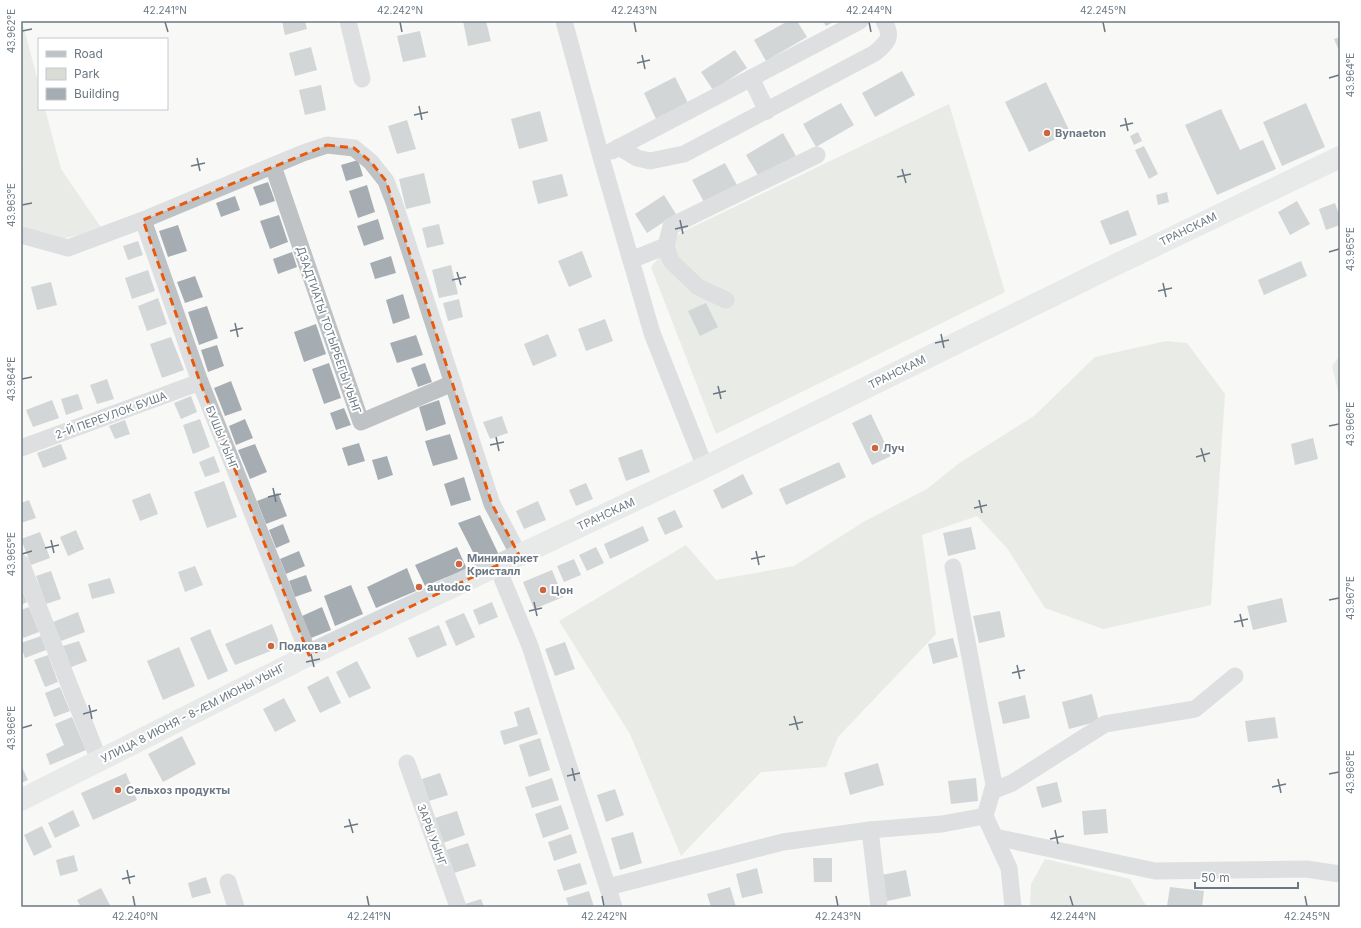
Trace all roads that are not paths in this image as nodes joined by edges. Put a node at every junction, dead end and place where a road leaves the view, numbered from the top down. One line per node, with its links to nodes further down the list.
1 (348, 21): 6 (street)
2 (860, 21): 5 (street)
3 (884, 21): 7 (street)
4 (569, 23): 10 (street)
5 (751, 78): 7 (street); 8 (street)
6 (362, 79)
7 (767, 110): 8 (street)
8 (619, 147): 10 (street)
9 (816, 155): 15 (street)
10 (601, 157): 16 (street)
11 (1340, 157): 21 (highway, ТРАНСКАМ)
12 (273, 166): 13 (street); 19 (street); 19 (street, ДЗАДТИАТЫ ТОТЫРБЕГЫ УЫНГ)
13 (142, 220): 14 (street); 18 (street, БУШЫ УЫНГ)
14 (21, 235)
15 (666, 246): 16 (street); 17 (street)
16 (631, 260): 21 (street)
17 (726, 300)
18 (200, 382): 20 (street, 2-Й ПЕРЕУЛОК БУША); 26 (street, БУШЫ УЫНГ)
19 (453, 383): 22 (street)
20 (21, 448)
21 (705, 467): 22 (highway, ТРАНСКАМ)
22 (519, 555): 24 (highway, УЛИЦА 8 ИЮНЯ - 8-ӔМ ИЮНЫ УЫНГ)
23 (21, 563): 28 (street)
24 (497, 566): 26 (highway, УЛИЦА 8 ИЮНЯ - 8-ӔМ ИЮНЫ УЫНГ); 37 (street)
25 (952, 567): 30 (street)
26 (309, 655): 28 (highway, УЛИЦА 8 ИЮНЯ - 8-ӔМ ИЮНЫ УЫНГ)
27 (1235, 676): 30 (street)
28 (99, 760): 31 (highway, УЛИЦА 8 ИЮНЯ - 8-ӔМ ИЮНЫ УЫНГ)
29 (407, 763): 39 (street, ЗАРЫ УЫНГ)
30 (992, 791): 32 (street)
31 (21, 800)
32 (985, 816): 33 (street); 34 (street)
33 (870, 830): 37 (street); 41 (street)
34 (995, 837): 35 (street); 42 (street)
35 (1340, 874)
36 (228, 882): 38 (street)
37 (608, 887): 40 (street)
38 (236, 907)
39 (458, 907)
40 (614, 907)
41 (879, 907)
42 (1013, 907)

